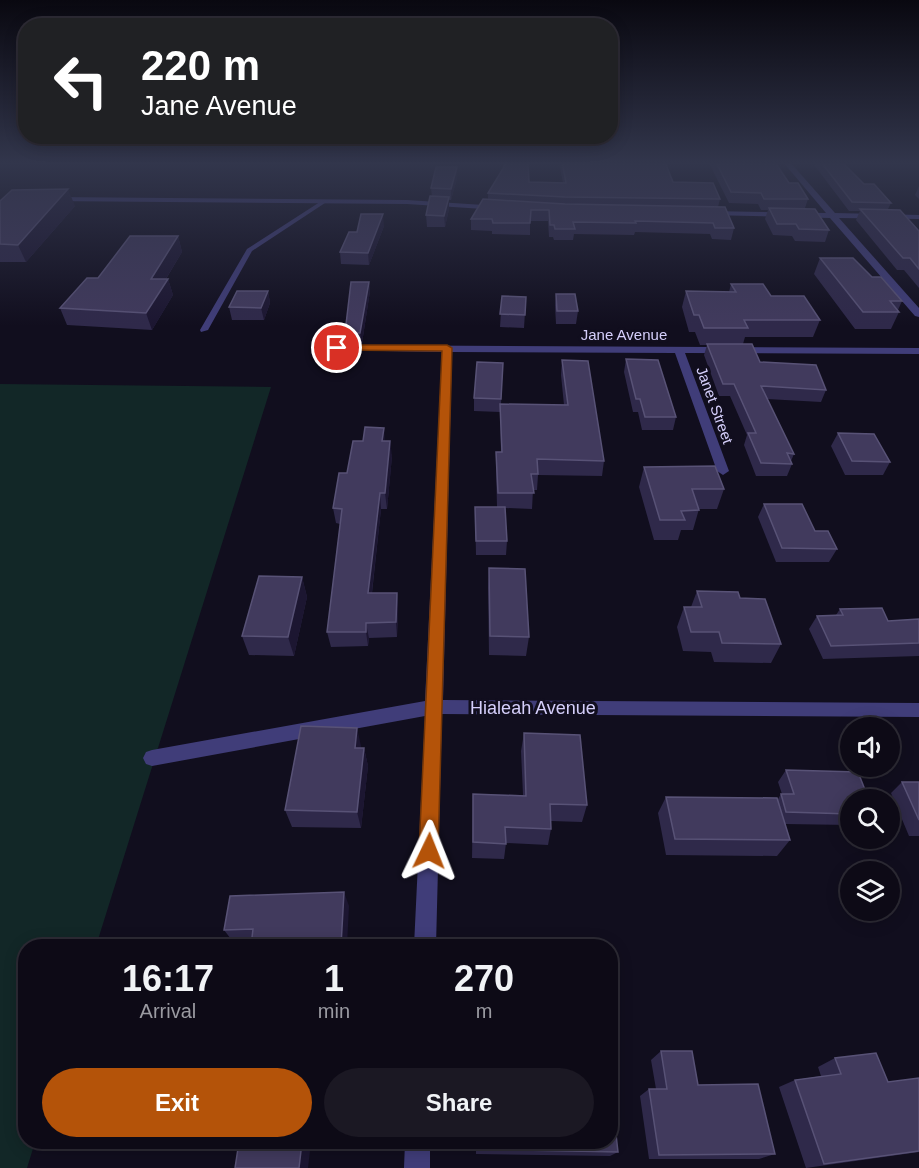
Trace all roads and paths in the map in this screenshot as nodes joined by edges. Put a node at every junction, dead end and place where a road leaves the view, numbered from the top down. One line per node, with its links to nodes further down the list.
1 (302, 217): 6 (lane)
2 (834, 217): 5 (street)
3 (898, 217): 4 (street)
4 (919, 217)
5 (919, 314)
6 (204, 330)
7 (328, 348): 8 (street, Jane Avenue)
8 (447, 348): 9 (street, Jane Avenue); 12 (street)
9 (679, 350): 10 (street, Jane Avenue); 11 (street, Janet Street)
10 (919, 351)
11 (723, 471)
12 (434, 707): 13 (street, Hialeah Avenue); 14 (street, Hialeah Avenue); 15 (street)
13 (919, 710)
14 (152, 758)
15 (425, 939)
16 (418, 1149): 17 (street)
17 (417, 1168)

